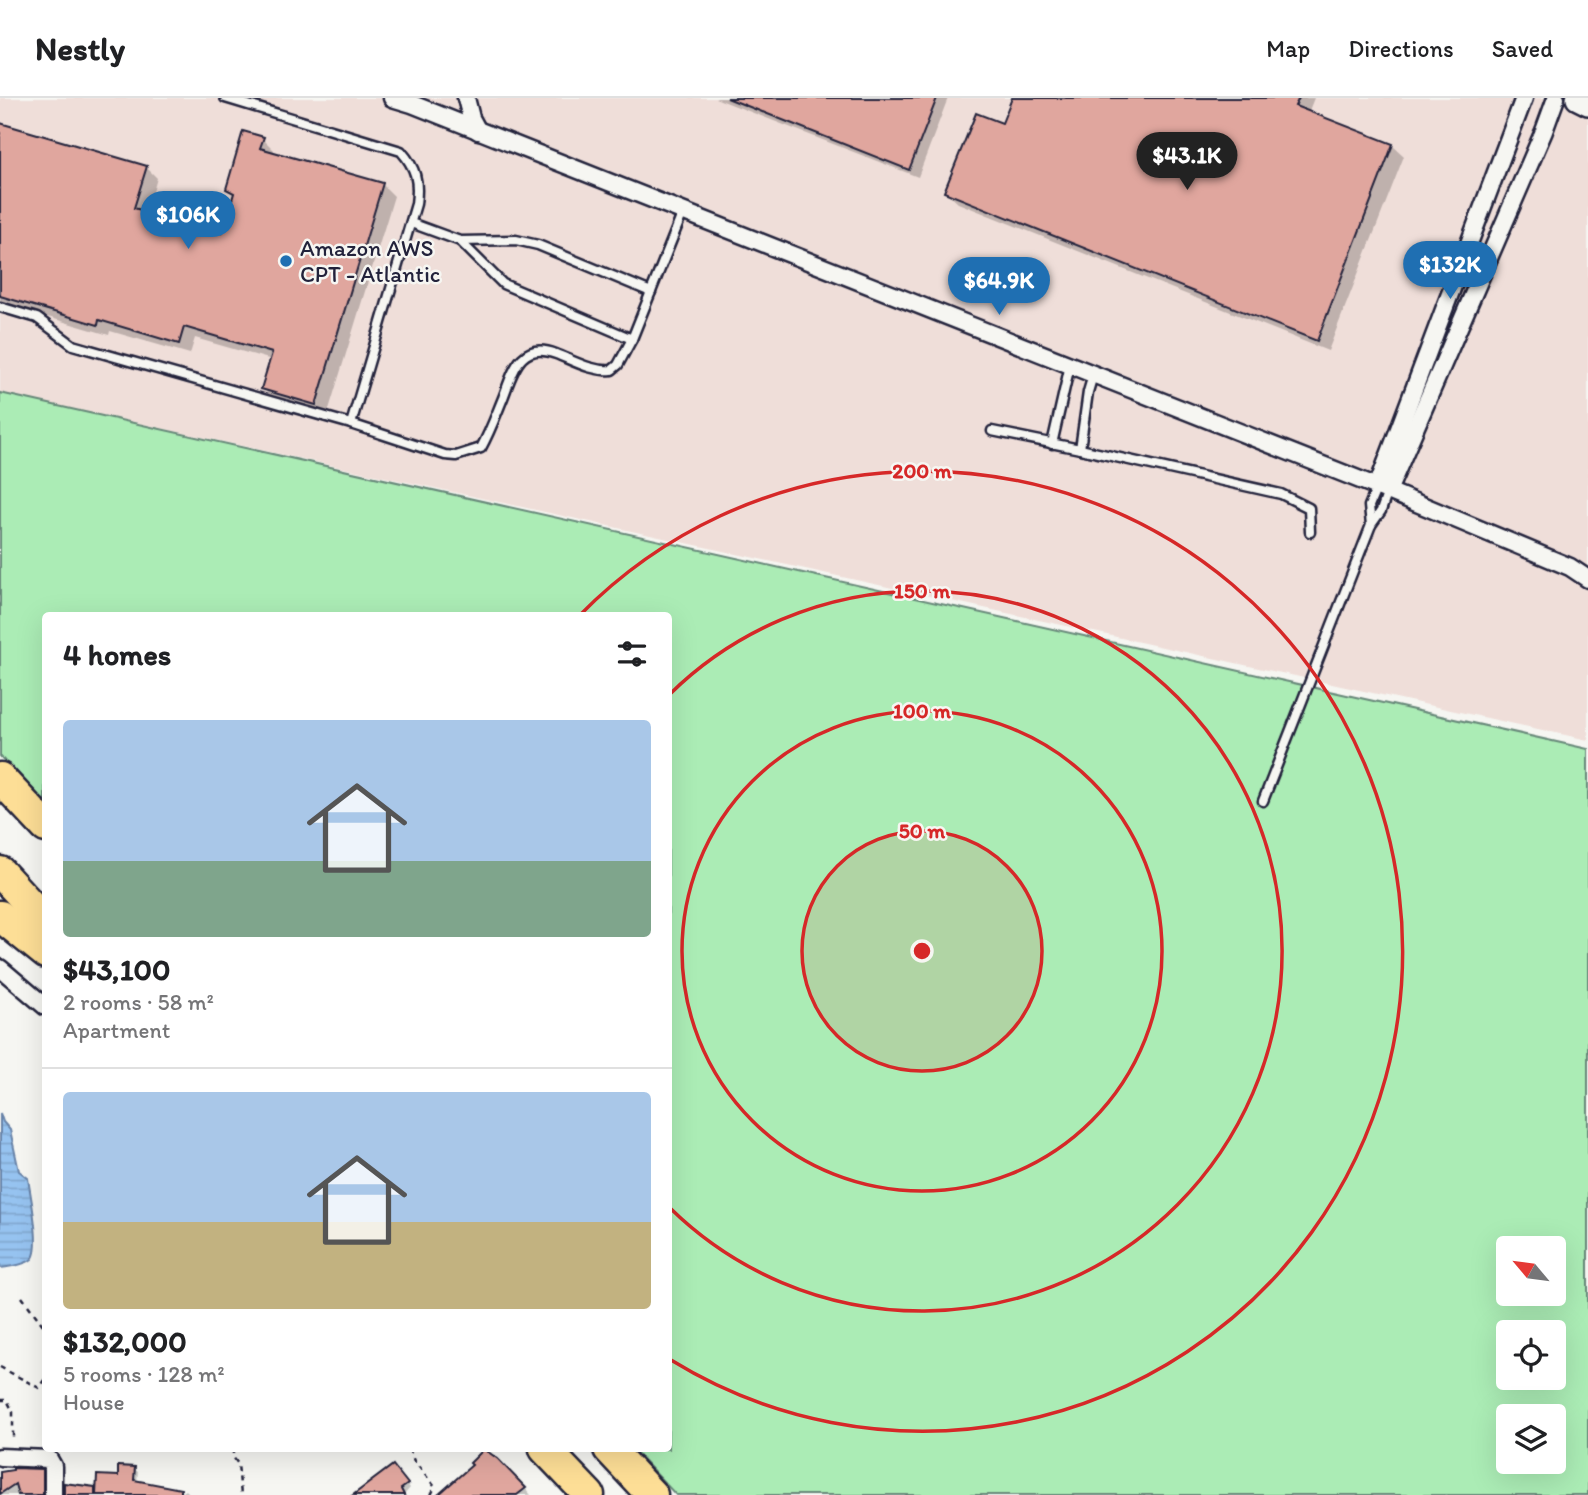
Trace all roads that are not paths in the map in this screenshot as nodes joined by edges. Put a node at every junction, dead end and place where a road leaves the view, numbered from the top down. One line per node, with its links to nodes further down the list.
1 (225, 98): 11 (lane)
2 (392, 98): 7 (street)
3 (466, 98): 9 (street)
4 (1524, 98): 22 (street)
5 (1556, 98): 22 (street)
6 (1578, 98): 8 (main road)
7 (414, 101): 9 (street)
8 (1588, 103)
9 (478, 131): 10 (street)
10 (683, 212): 13 (lane); 16 (street)
11 (411, 223): 12 (lane); 18 (lane)
12 (460, 241): 13 (lane); 15 (lane)
13 (651, 292): 15 (lane)
14 (0, 307): 18 (lane)
15 (632, 339): 18 (lane)
16 (1070, 365): 17 (street); 20 (lane)
17 (1093, 375): 21 (lane); 22 (street)
18 (351, 424)
19 (992, 431): 20 (lane)
20 (1052, 444): 21 (lane)
21 (1080, 449): 23 (lane)
22 (1382, 489): 24 (street); 27 (lane)
23 (1310, 532)
24 (1588, 579)
25 (0, 778): 28 (highway)
26 (0, 800): 29 (highway)
27 (1263, 801)
28 (42, 823)
29 (42, 845)
30 (0, 872): 32 (highway)
31 (0, 916): 33 (highway)
32 (42, 918)
33 (42, 950)
34 (0, 968): 35 (street)
35 (42, 1004)
36 (548, 1452): 40 (highway)
37 (612, 1452): 41 (highway)
38 (6, 1457): 39 (street)
39 (53, 1495)
40 (589, 1495)
41 (652, 1495)

